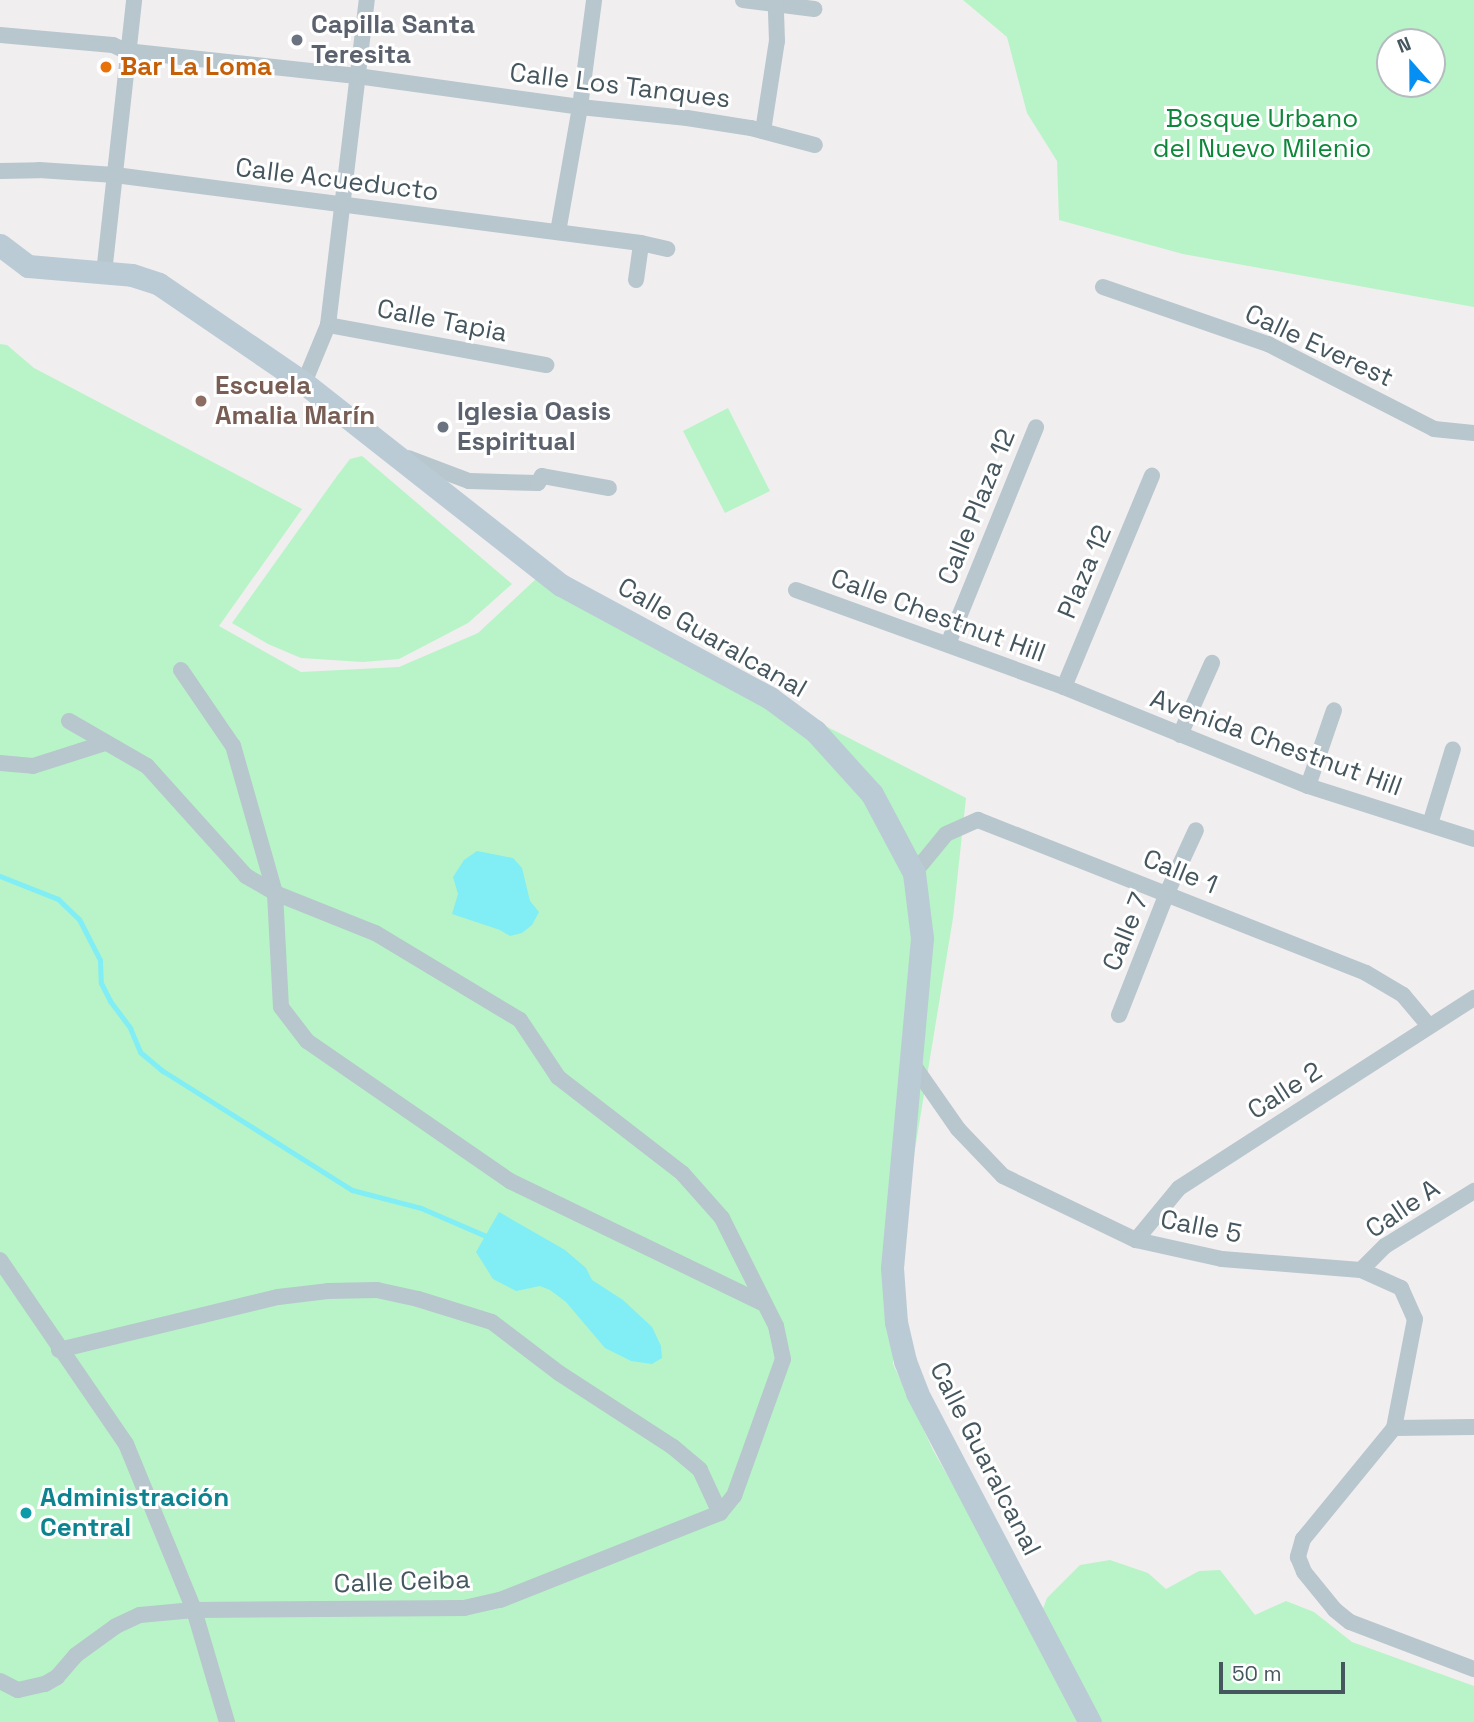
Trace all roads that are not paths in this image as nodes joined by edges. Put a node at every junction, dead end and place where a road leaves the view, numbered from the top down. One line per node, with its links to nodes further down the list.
1 (134, 0): 8 (street)
2 (367, 0): 9 (street)
3 (594, 0): 10 (street)
4 (743, 0): 5 (street)
5 (776, 4): 6 (street); 11 (street)
6 (814, 9)
7 (0, 34): 8 (street, Calle Los Tanques)
8 (126, 51): 9 (street, Calle Los Tanques); 14 (street)
9 (357, 76): 10 (street, Calle Los Tanques); 15 (street)
10 (580, 107): 11 (street, Calle Los Tanques); 16 (street)
11 (763, 131): 12 (street, Calle Los Tanques)
12 (815, 145)
13 (0, 172): 14 (street, Calle Acueducto)
14 (115, 175): 15 (street, Calle Acueducto); 20 (street)
15 (342, 205): 16 (street, Calle Acueducto); 23 (street)
16 (558, 232): 17 (street, Calle Acueducto)
17 (641, 243): 19 (street, Calle Acueducto); 21 (street)
18 (0, 244): 20 (street, Calle Guaralcanal)
19 (667, 249)
20 (104, 273): 25 (street, Calle Guaralcanal)
21 (636, 280)
22 (1103, 287): 27 (street, Calle Everest)
23 (328, 326): 24 (street, Calle Tapia); 25 (street)
24 (546, 365)
25 (304, 383): 28 (street, Calle Guaralcanal)
26 (1036, 427): 32 (street, Calle Plaza 12)
27 (1474, 433)
28 (392, 452): 30 (street); 46 (street, Calle Guaralcanal)
29 (1152, 476): 35 (street, Plaza 12)
30 (609, 488)
31 (796, 590): 32 (street, Calle Chestnut Hill)
32 (948, 644): 35 (street, Calle Chestnut Hill)
33 (1212, 663): 38 (street)
34 (181, 670): 47 (street)
35 (1064, 687): 38 (street, Avenida Chestnut Hill)
36 (1334, 710): 42 (street)
37 (69, 721): 39 (street)
38 (1180, 735): 42 (street, Avenida Chestnut Hill)
39 (105, 743): 41 (street); 47 (street)
40 (1453, 749): 43 (street)
41 (0, 763)
42 (1308, 786): 43 (street, Avenida Chestnut Hill)
43 (1430, 824): 45 (street, Avenida Chestnut Hill)
44 (1196, 830): 48 (street, Calle 7)
45 (1474, 839)
46 (914, 873): 48 (street, Calle 1); 52 (street, Calle Guaralcanal)
47 (275, 893): 57 (street); 57 (street)
48 (1167, 893): 50 (street, Calle 7); 51 (street, Calle 1)
49 (1474, 998): 51 (street, Calle 2)
50 (1119, 1015)
51 (1429, 1026): 54 (street, Calle 2)
52 (912, 1063): 54 (street, Calle 5); 66 (street, Calle Guaralcanal)
53 (1474, 1191): 56 (street, Calle A)
54 (1136, 1240): 56 (street, Calle 5)
55 (2, 1269): 58 (street)
56 (1361, 1270): 60 (street, Calle 5)
57 (764, 1304): 61 (street)
58 (59, 1350): 61 (street); 62 (street)
59 (1474, 1427): 60 (street)
60 (1394, 1428): 63 (street)
61 (720, 1513): 62 (street, Calle Ceiba)
62 (194, 1610): 64 (street, Calle Ceiba); 65 (street)
63 (1474, 1669)
64 (0, 1681)
65 (227, 1722)
66 (1090, 1722)

